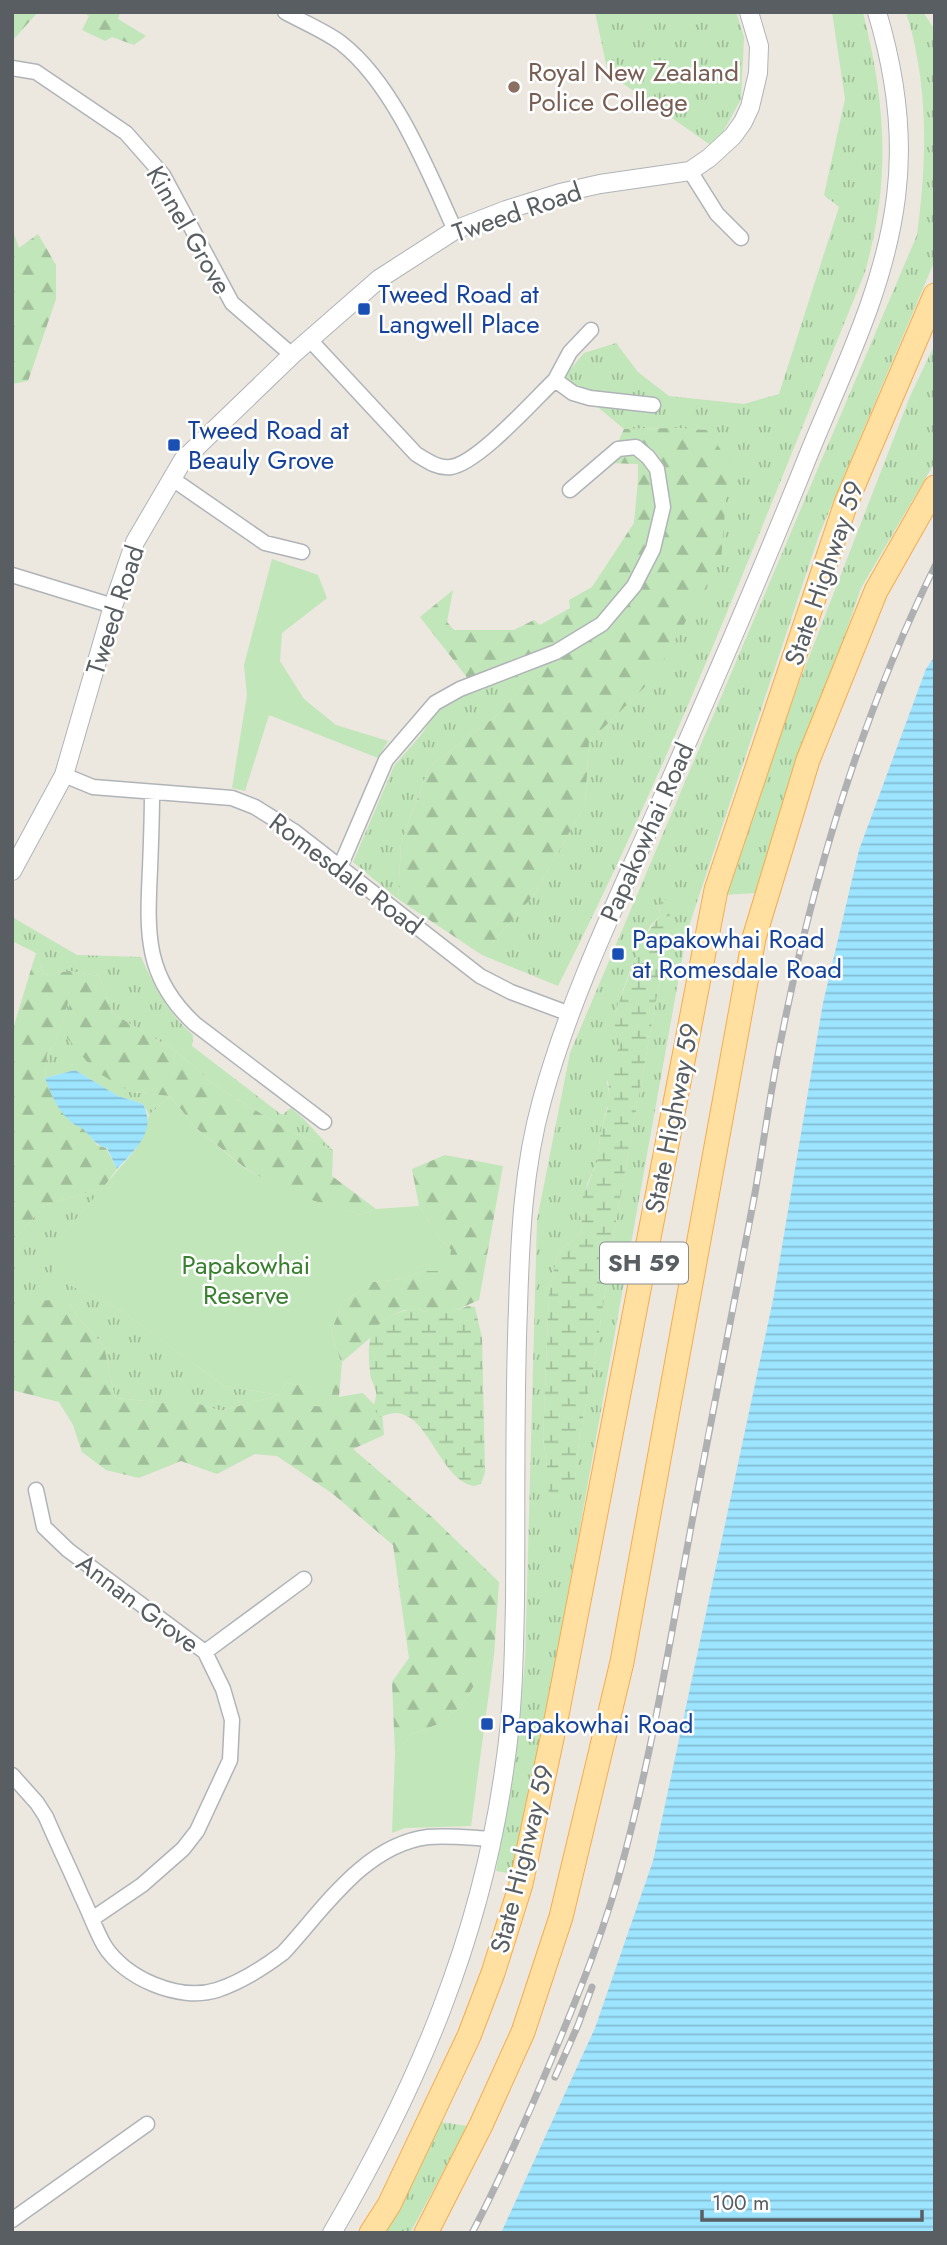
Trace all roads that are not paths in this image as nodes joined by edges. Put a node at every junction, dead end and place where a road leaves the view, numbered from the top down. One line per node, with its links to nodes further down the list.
1 (285, 12): 6 (street)
2 (749, 12): 5 (street, Tweed Road)
3 (877, 12): 24 (street, Papakowhai Road)
4 (12, 68): 11 (street, Kinnel Grove)
5 (690, 171): 6 (street, Tweed Road); 7 (street)
6 (455, 230): 10 (street, Tweed Road)
7 (741, 238)
8 (935, 295): 35 (main road, State Highway 59 / SH 59)
9 (591, 330): 12 (street)
10 (310, 340): 11 (street, Tweed Road); 12 (street)
11 (292, 355): 14 (street, Tweed Road)
12 (555, 380): 13 (street)
13 (653, 405)
14 (171, 478): 17 (street); 19 (street, Tweed Road)
15 (935, 487): 36 (main road, State Highway 59 / SH 59)
16 (570, 490): 22 (street)
17 (302, 552)
18 (12, 575): 19 (street)
19 (113, 606): 20 (street, Tweed Road)
20 (64, 775): 21 (street, Romesdale Road); 23 (street, Tweed Road)
21 (152, 793): 22 (street, Romesdale Road); 25 (street)
22 (340, 867): 24 (street, Romesdale Road)
23 (12, 871)
24 (570, 1014): 30 (street, Papakowhai Road)
25 (324, 1122)
26 (36, 1490): 28 (street, Annan Grove)
27 (304, 1579): 28 (street)
28 (205, 1652): 31 (street, Annan Grove)
29 (12, 1776): 31 (street)
30 (492, 1839): 31 (street); 34 (street, Papakowhai Road)
31 (92, 1919)
32 (147, 2124): 33 (street)
33 (12, 2220)
34 (332, 2233)
35 (371, 2233)
36 (426, 2233)

